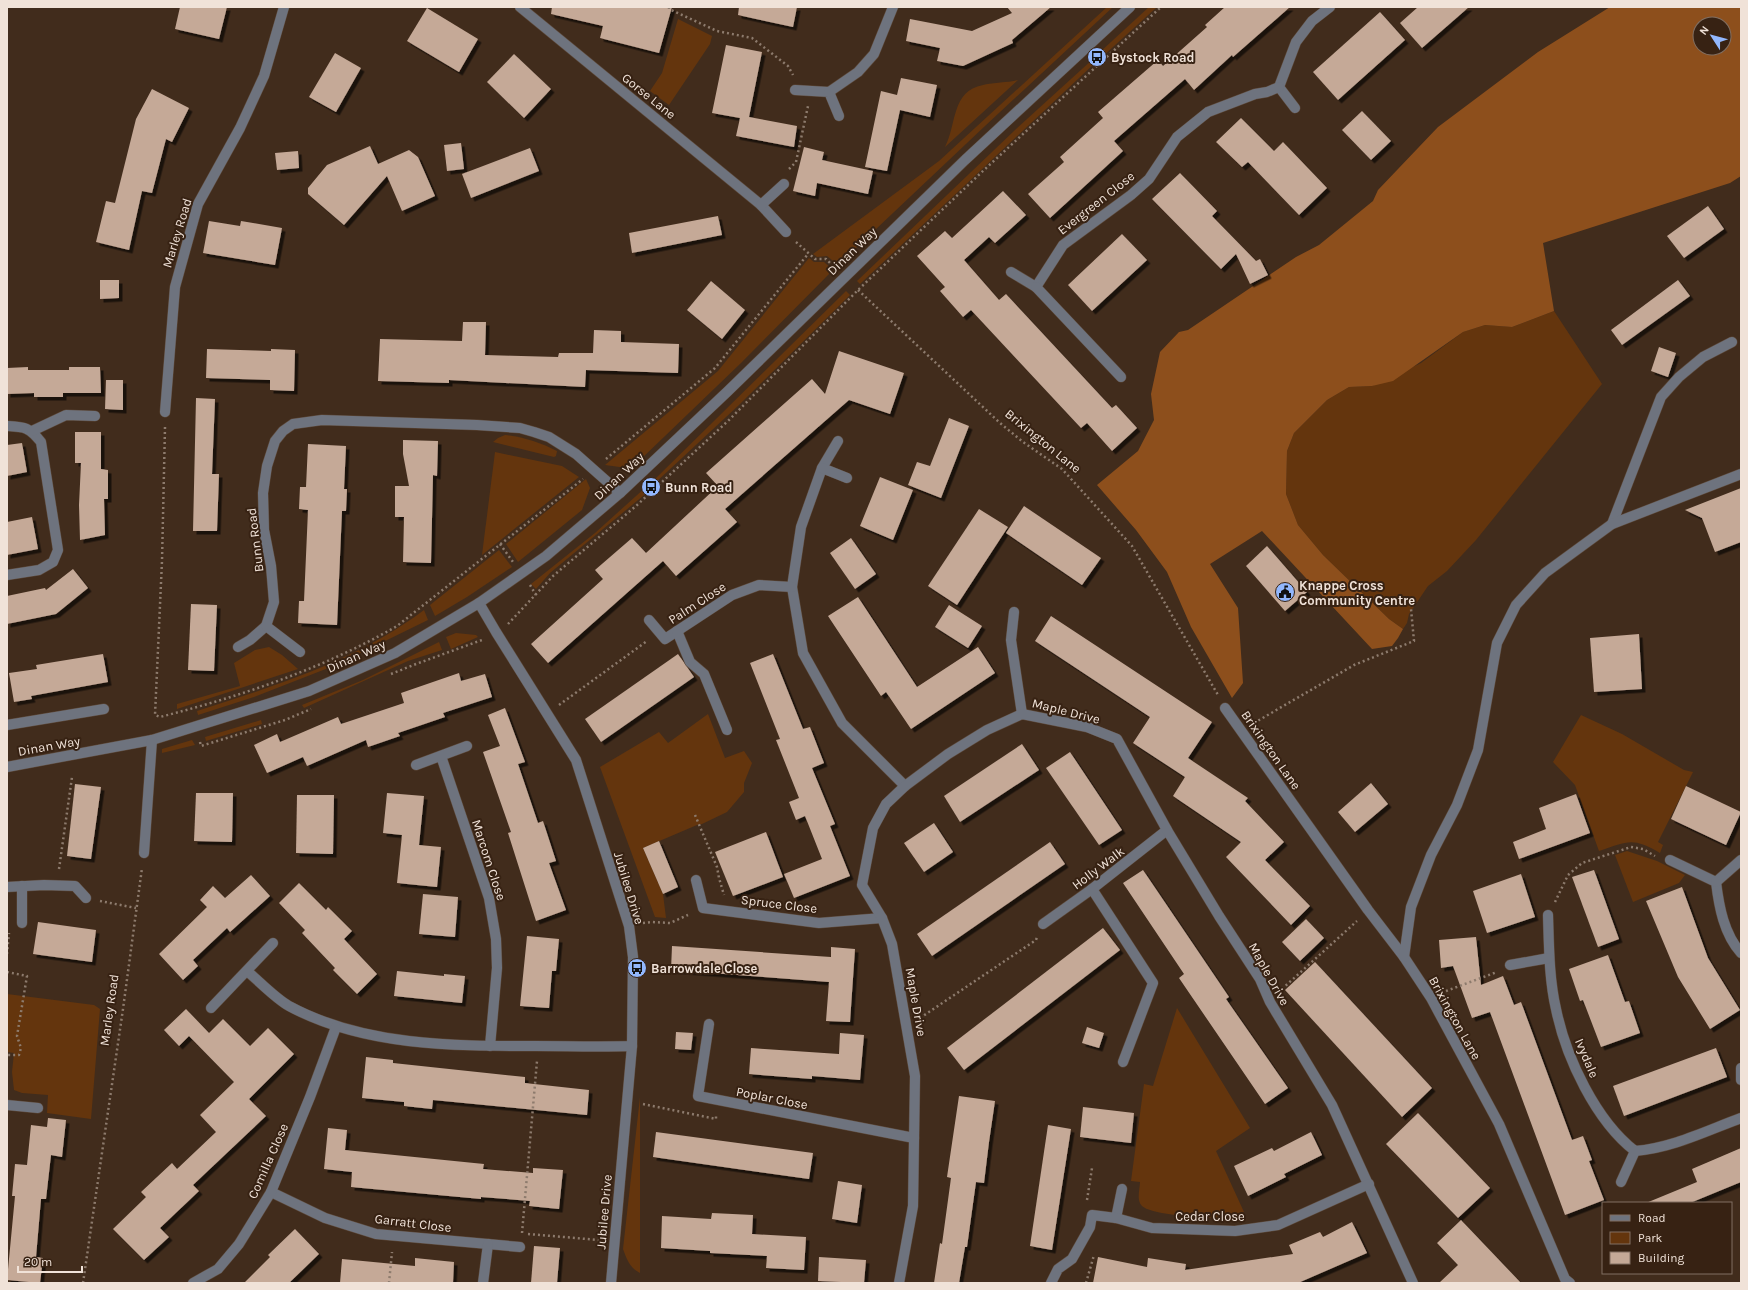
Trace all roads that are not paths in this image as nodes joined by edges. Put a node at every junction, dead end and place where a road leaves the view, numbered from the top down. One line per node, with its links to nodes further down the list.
1 (284, 7): 18 (street, Marley Road)
2 (520, 7): 12 (street, Gorse Lane)
3 (893, 7): 8 (street)
4 (1130, 7): 26 (street, Dinan Way)
5 (1330, 7): 6 (street)
6 (1279, 87): 9 (street); 15 (street, Evergreen Close)
7 (802, 90): 8 (street)
8 (829, 92): 10 (street)
9 (1295, 108)
10 (839, 116)
11 (784, 184): 12 (street)
12 (761, 205): 13 (street, Gorse Lane)
13 (786, 232)
14 (1011, 272): 15 (street)
15 (1036, 287): 17 (street)
16 (1732, 342): 27 (street)
17 (1121, 377)
18 (165, 412)
19 (95, 416): 21 (street)
20 (7, 426): 21 (street)
21 (32, 431): 28 (street)
22 (838, 440): 23 (street)
23 (822, 468): 25 (street); 29 (street)
24 (1741, 474): 27 (street)
25 (847, 478)
26 (620, 493): 30 (street, Dinan Way); 33 (street, Bunn Road)
27 (1612, 524): 64 (street)
28 (7, 576)
29 (792, 588): 34 (street, Palm Close); 47 (street)
30 (479, 603): 42 (street, Dinan Way); 72 (street, Jubilee Drive)
31 (1014, 612): 39 (street)
32 (649, 620): 34 (street, Palm Close)
33 (266, 626): 35 (street); 36 (street)
34 (676, 632): 41 (street)
35 (238, 647)
36 (300, 652)
37 (1225, 708): 64 (street, Brixington Lane)
38 (104, 709): 40 (street)
39 (1022, 714): 47 (street, Maple Drive); 48 (street, Maple Drive)
40 (7, 725)
41 (727, 730)
42 (152, 740): 46 (street, Dinan Way); 49 (street)
43 (467, 746): 44 (street)
44 (441, 756): 45 (street); 71 (street, Marcom Close)
45 (416, 765)
46 (7, 767)
47 (905, 786): 59 (street, Maple Drive)
48 (1167, 830): 56 (street, Holly Walk); 82 (street, Maple Drive)
49 (144, 852)
50 (1670, 860): 53 (street)
51 (1741, 860): 53 (street)
52 (696, 880): 59 (street, Spruce Close)
53 (1716, 882): 63 (street)
54 (22, 886): 55 (street); 57 (street); 60 (street)
55 (7, 887)
56 (1092, 889): 61 (street, Holly Walk); 73 (street)
57 (86, 898)
58 (1548, 915): 65 (street, Ivydale)
59 (882, 918): 79 (street, Maple Drive)
60 (22, 923)
61 (1043, 924)
62 (273, 943): 67 (street)
63 (1741, 953)
64 (1404, 957): 94 (street, Brixington Lane)
65 (1549, 958): 66 (street); 80 (street, Ivydale)
66 (1510, 965)
67 (247, 971): 68 (street); 70 (street)
68 (212, 1008)
69 (708, 1024): 79 (street, Poplar Close)
70 (336, 1027): 71 (street); 84 (street, Comilla Close)
71 (490, 1046): 72 (street)
72 (632, 1046): 90 (street, Jubilee Drive)
73 (1123, 1062)
74 (1741, 1068): 75 (street)
75 (1741, 1080)
76 (7, 1105): 77 (street)
77 (38, 1108)
78 (1741, 1118): 80 (street)
79 (914, 1138): 91 (street, Maple Drive)
80 (1635, 1151): 81 (street)
81 (1621, 1182)
82 (1368, 1184): 85 (street, Cedar Close); 93 (street, Maple Drive)
83 (1122, 1189): 85 (street)
84 (271, 1192): 86 (street, Garratt Close); 88 (street, Comilla Close)
85 (1116, 1218): 92 (street, Cedar Close)
86 (488, 1244): 87 (street, Garratt Close); 89 (street)
87 (520, 1248)
88 (193, 1283)
89 (483, 1283)
90 (611, 1283)
91 (899, 1283)
92 (1051, 1283)
93 (1413, 1283)
94 (1570, 1283)

